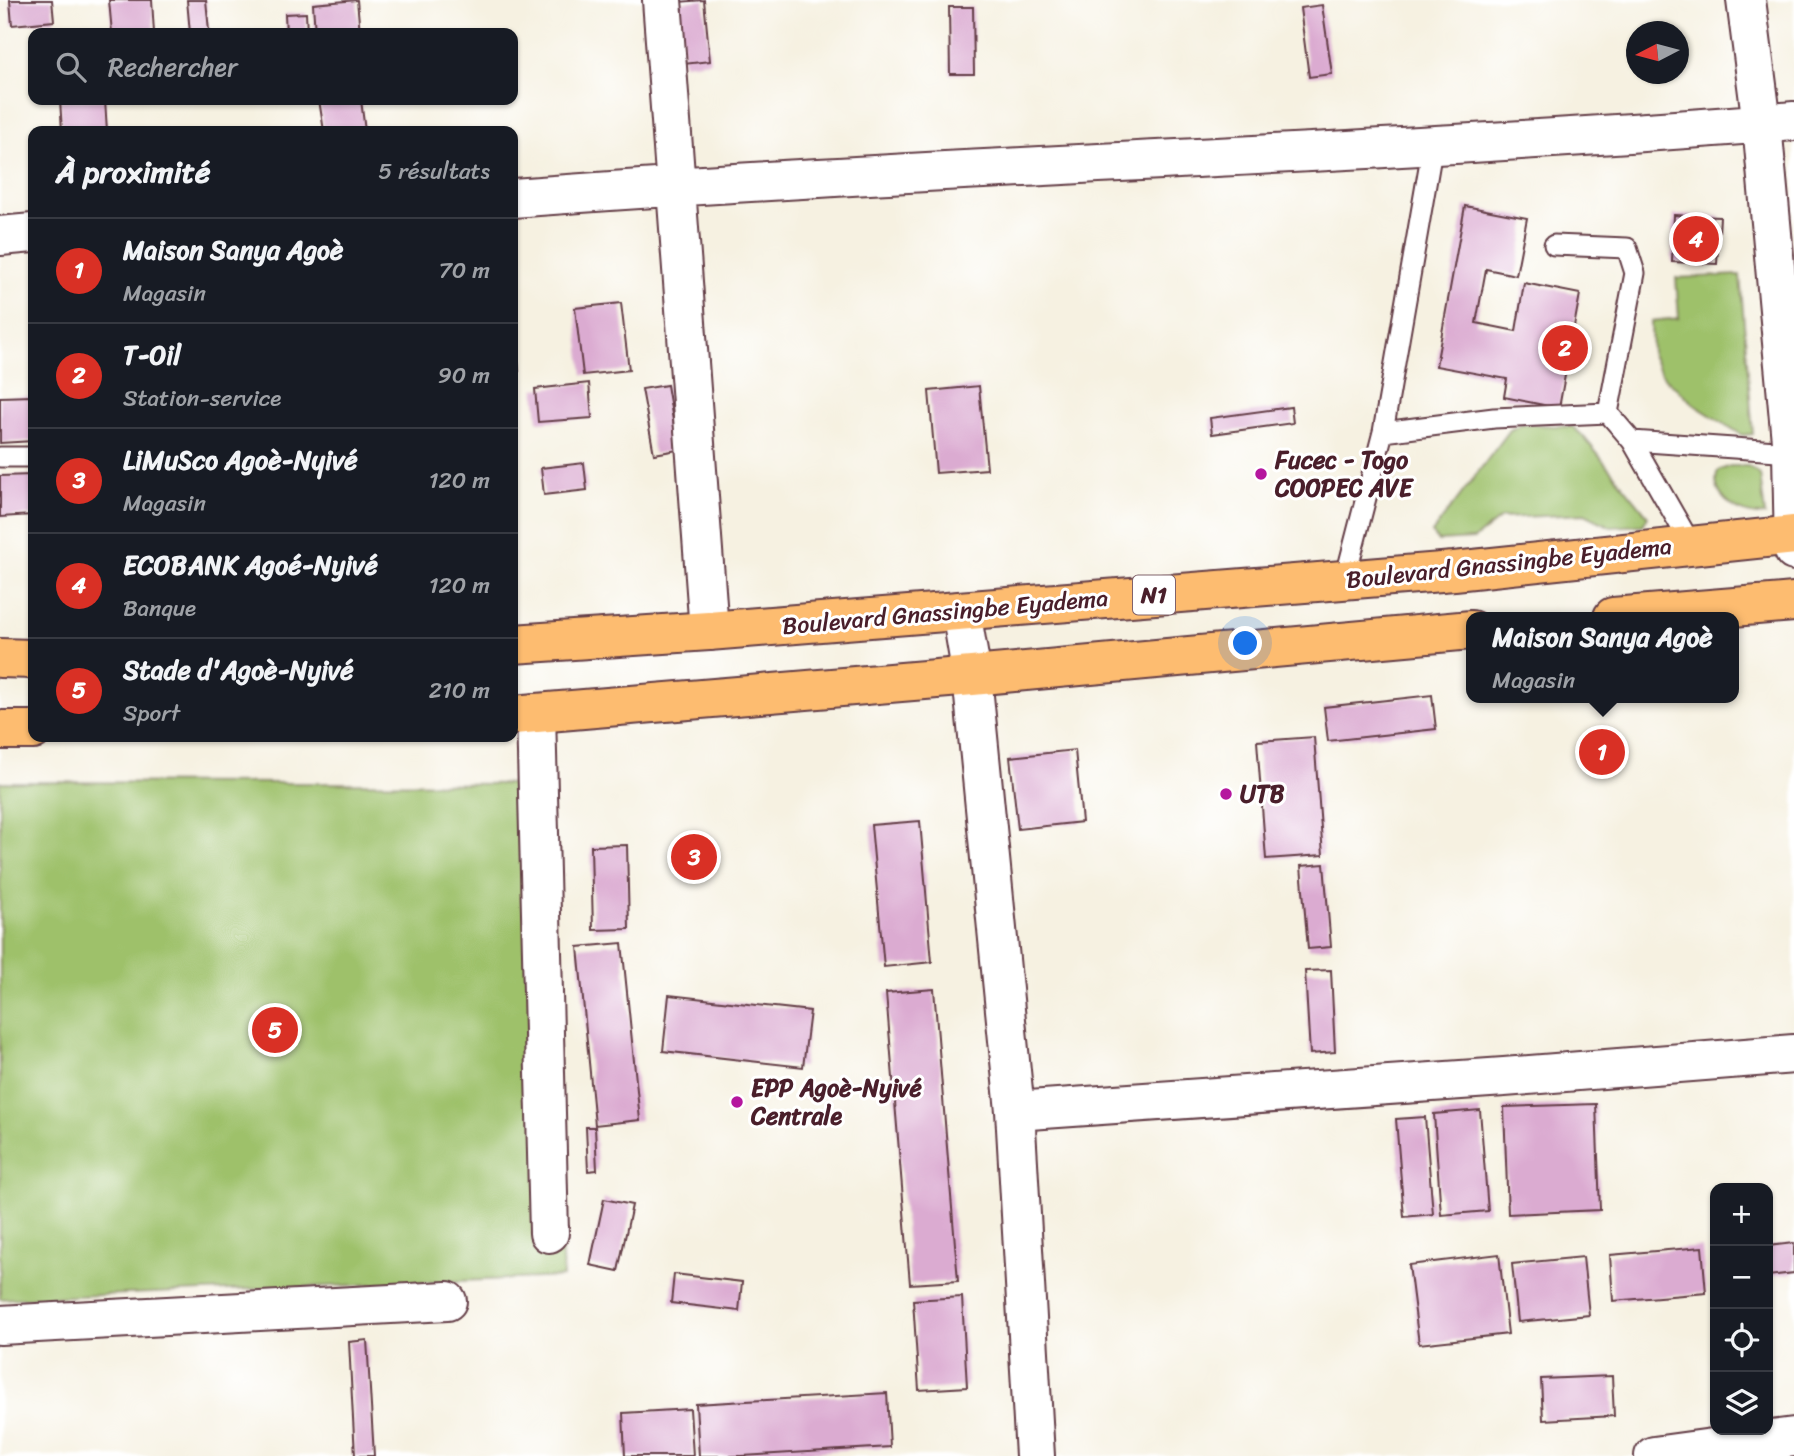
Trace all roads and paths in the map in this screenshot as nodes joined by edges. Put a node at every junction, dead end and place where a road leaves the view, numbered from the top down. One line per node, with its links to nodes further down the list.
1 (662, 0): 5 (street)
2 (1746, 0): 3 (street)
3 (1778, 123): 4 (street); 13 (street)
4 (1433, 144): 5 (street); 11 (lane)
5 (676, 186): 6 (street); 23 (street)
6 (518, 198)
7 (28, 233): 8 (street)
8 (0, 236)
9 (1554, 246): 10 (lane)
10 (1608, 413): 11 (lane); 12 (lane)
11 (1383, 432): 18 (lane)
12 (1632, 441): 13 (lane); 17 (lane)
13 (1792, 452): 16 (street)
14 (0, 457): 15 (lane)
15 (28, 457)
16 (1794, 540): 17 (highway, Boulevard Gnassingbe Eyadema / N1)
17 (1692, 546): 18 (highway, Boulevard Gnassingbe Eyadema / N1)
18 (1345, 579): 20 (highway, Boulevard Gnassingbe Eyadema / N1)
19 (1794, 601): 21 (highway)
20 (961, 611): 23 (highway, Boulevard Gnassingbe Eyadema / N1); 27 (street)
21 (1670, 612)
22 (1466, 630): 27 (highway)
23 (709, 631): 24 (highway, Boulevard Gnassingbe Eyadema / N1)
24 (518, 644)
25 (0, 658): 26 (highway)
26 (28, 659)
27 (972, 676): 28 (highway); 32 (street)
28 (524, 714): 33 (street)
29 (0, 730): 30 (highway)
30 (28, 730)
31 (1794, 1054): 32 (street)
32 (1015, 1111): 37 (street)
33 (550, 1233)
34 (447, 1301): 35 (street)
35 (0, 1325)
36 (1794, 1437): 38 (street)
37 (1035, 1456)
38 (1654, 1456)

